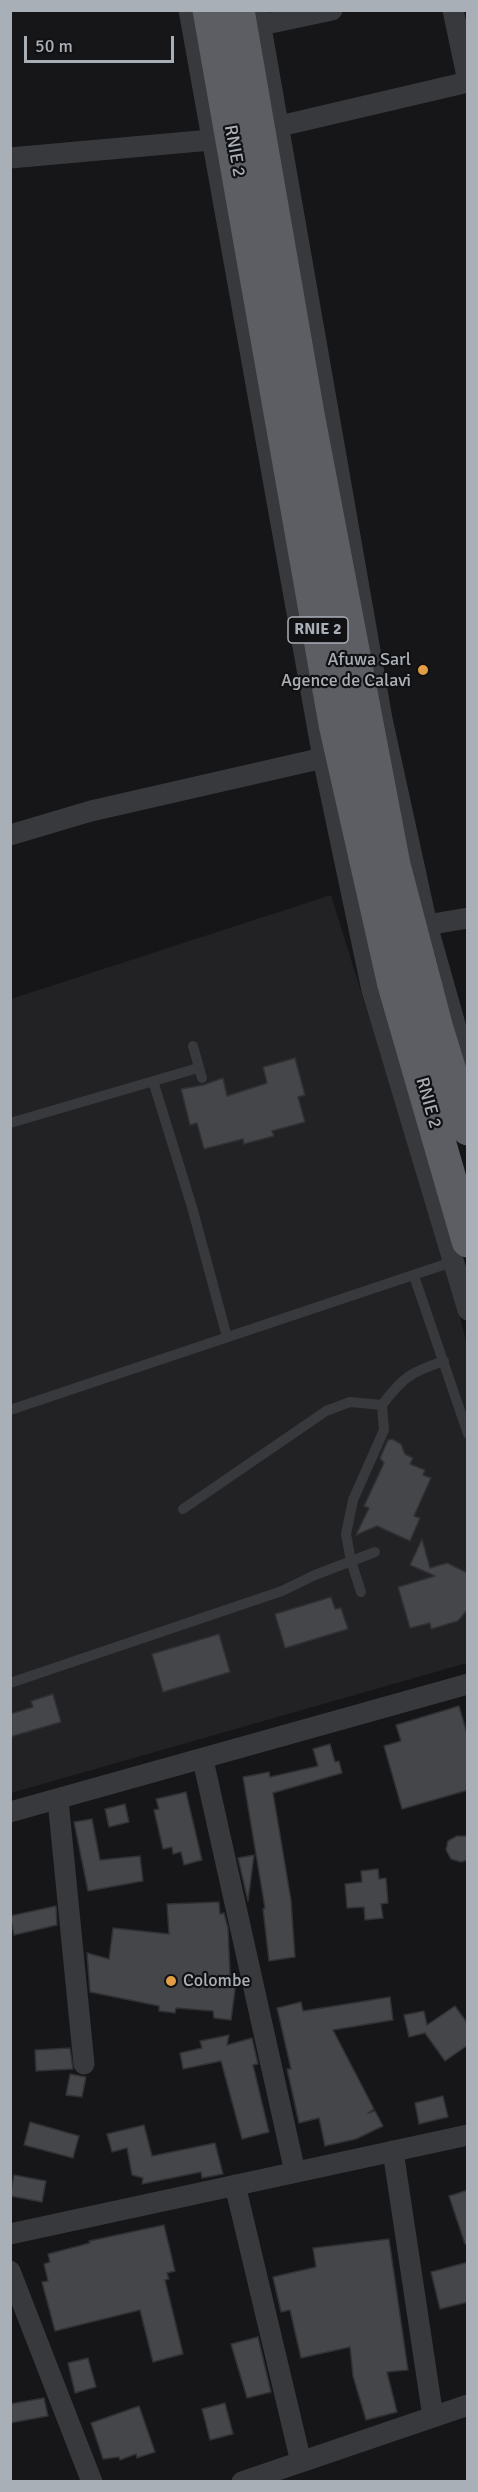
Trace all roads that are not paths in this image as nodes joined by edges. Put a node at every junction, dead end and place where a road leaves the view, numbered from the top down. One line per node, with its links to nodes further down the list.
1 (189, 10): 8 (street)
2 (209, 10): 19 (highway, RNIE 2 / RNIE 2)
3 (332, 10): 5 (street)
4 (453, 10): 6 (street)
5 (250, 19): 7 (street); 18 (highway, RNIE 2 / RNIE 2)
6 (468, 82): 7 (street)
7 (280, 126): 13 (street)
8 (212, 140): 9 (street); 10 (street)
9 (10, 158)
10 (323, 758): 11 (street); 19 (street)
11 (10, 836)
12 (468, 918): 13 (street)
13 (427, 925): 15 (street)
14 (193, 1046): 16 (lane)
15 (468, 1070)
16 (153, 1081): 17 (lane); 22 (lane)
17 (10, 1123)
18 (468, 1129)
19 (460, 1251): 20 (lane); 21 (street)
20 (414, 1276): 22 (lane); 23 (lane)
21 (468, 1310)
22 (227, 1337): 25 (lane)
23 (444, 1361): 24 (lane); 26 (lane)
24 (382, 1405): 27 (lane); 29 (lane)
25 (10, 1410)
26 (468, 1434)
27 (183, 1509)
28 (375, 1552): 29 (lane)
29 (351, 1561): 30 (lane); 31 (lane)
30 (361, 1592)
31 (10, 1683)
32 (468, 1684): 33 (street)
33 (203, 1760): 34 (street); 39 (street)
34 (58, 1800): 35 (street); 36 (street)
35 (10, 1812)
36 (84, 2064)
37 (468, 2135): 38 (street)
38 (393, 2151): 39 (street); 44 (street)
39 (295, 2172): 40 (street)
40 (235, 2185): 41 (street); 45 (street)
41 (10, 2234)
42 (10, 2271): 46 (street)
43 (468, 2405): 44 (street)
44 (433, 2417): 45 (street)
45 (301, 2462): 47 (street)
46 (92, 2481)
47 (242, 2481)

